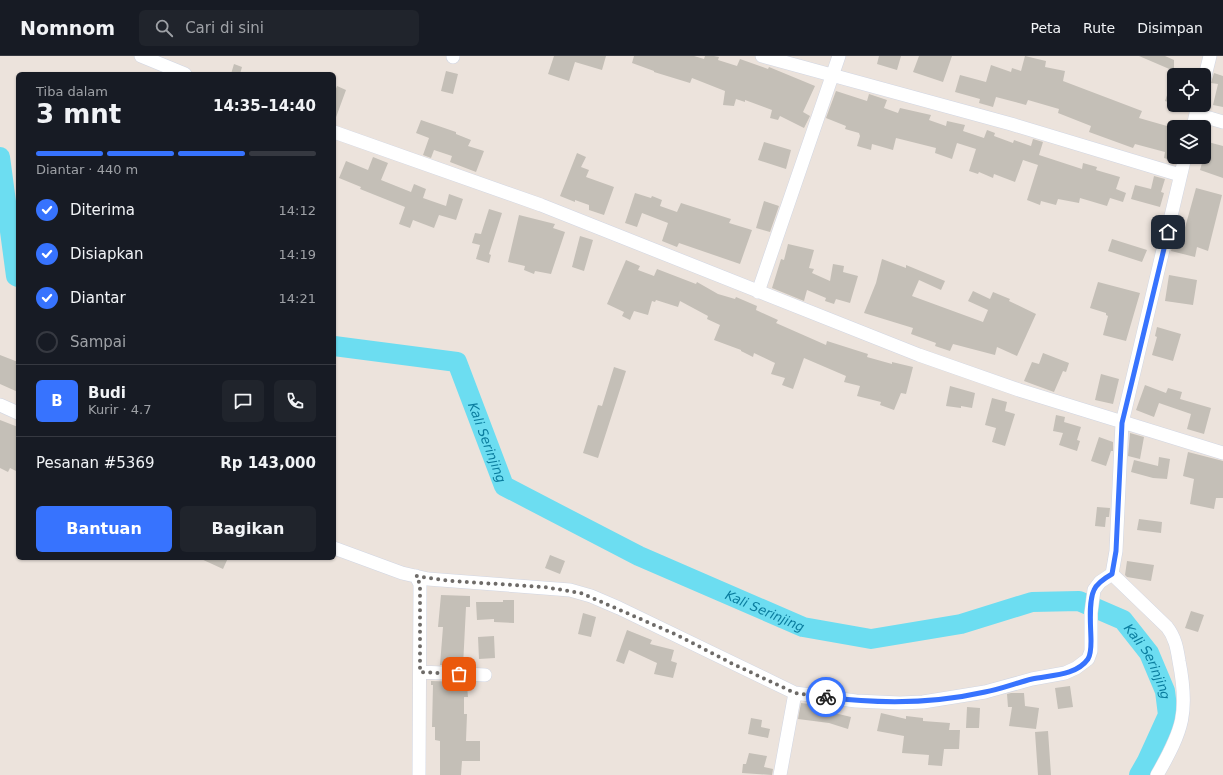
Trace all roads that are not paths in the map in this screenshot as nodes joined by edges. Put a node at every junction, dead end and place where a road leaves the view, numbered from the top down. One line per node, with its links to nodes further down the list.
1 (141, 56): 6 (street)
2 (762, 56): 7 (street)
3 (839, 56): 7 (street)
4 (1210, 56): 5 (street)
5 (1207, 68)
6 (180, 72)
7 (832, 77): 12 (street); 13 (street)
8 (1203, 112): 9 (street)
9 (1223, 122)
10 (336, 133): 13 (street)
11 (1183, 164): 12 (street)
12 (1180, 175): 16 (street)
13 (758, 292): 16 (street)
14 (0, 405): 15 (street)
15 (16, 412)
16 (1122, 423): 17 (street); 19 (street)
17 (1223, 453)
18 (336, 549): 20 (street)
19 (1112, 574): 23 (street); 26 (street)
20 (416, 576): 21 (street); 23 (street)
21 (420, 672): 22 (street); 24 (street)
22 (485, 675)
23 (795, 693): 25 (street)
24 (419, 775)
25 (780, 775)
26 (1157, 775)

